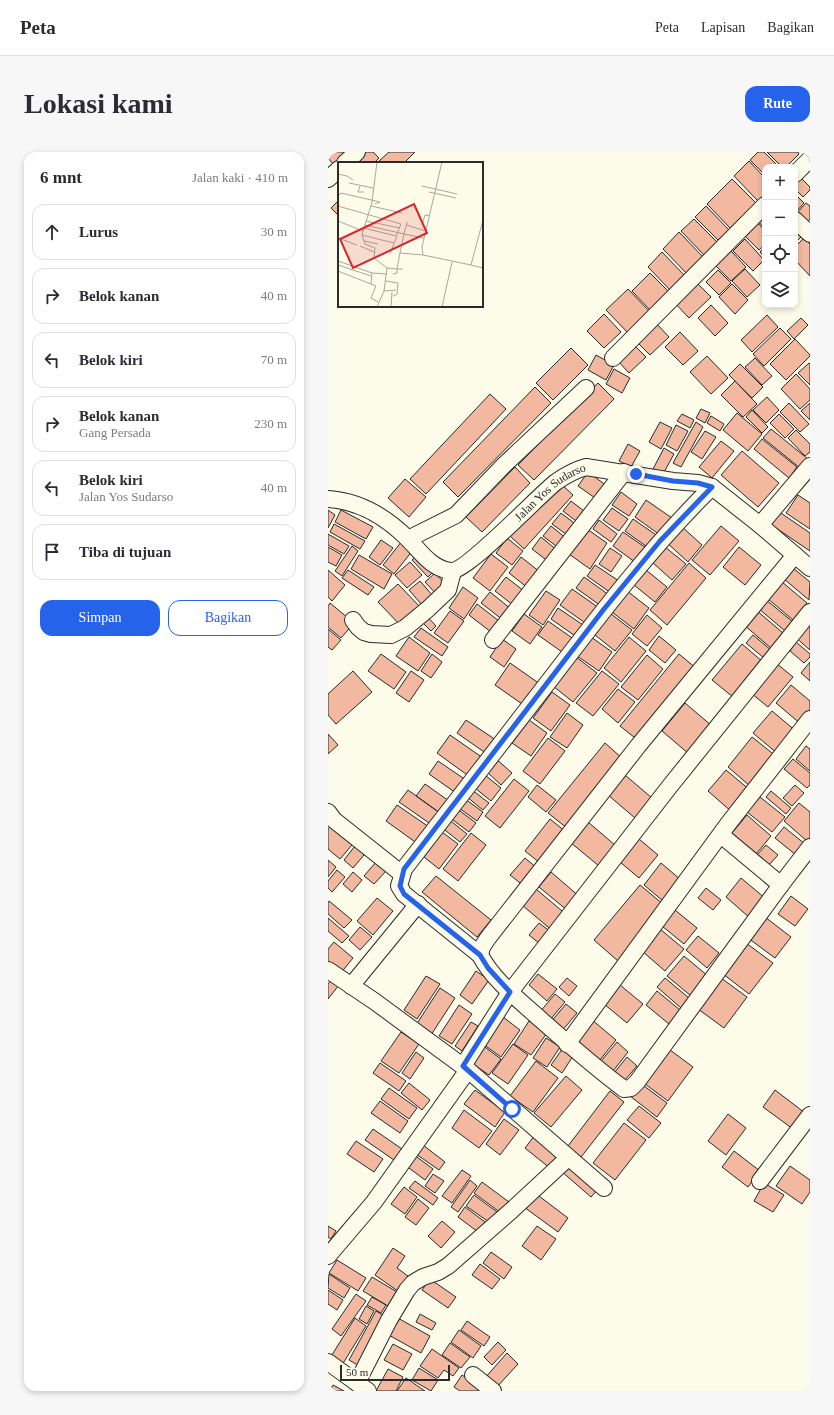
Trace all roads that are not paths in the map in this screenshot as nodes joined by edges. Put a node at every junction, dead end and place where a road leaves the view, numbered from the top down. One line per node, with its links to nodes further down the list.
1 (357, 152): 3 (street)
2 (810, 159): 5 (street)
3 (346, 162)
4 (338, 170): 6 (street)
5 (798, 171)
6 (328, 179)
7 (762, 208): 10 (street)
8 (798, 223): 9 (street)
9 (810, 234)
10 (613, 358)
11 (586, 388): 17 (street)
12 (810, 466): 16 (street)
13 (624, 472): 14 (street, Jalan Yos Sudarso); 20 (street, Jalan Yos Sudarso); 23 (street)
14 (712, 487): 16 (street, Jalan Yos Sudarso); 28 (street)
15 (328, 499): 17 (street)
16 (760, 525): 18 (street, Jalan Yos Sudarso)
17 (408, 539): 20 (street)
18 (795, 555): 19 (street, Jalan Yos Sudarso); 31 (street)
19 (810, 568)
20 (453, 571): 22 (street)
21 (810, 612): 34 (street)
22 (353, 620)
23 (493, 640)
24 (810, 719): 26 (street)
25 (328, 812): 28 (street)
26 (724, 830): 29 (street); 35 (street)
27 (810, 847): 29 (street)
28 (402, 874): 30 (street)
29 (784, 881): 35 (street)
30 (418, 904): 31 (street); 33 (street)
31 (480, 955): 34 (street)
32 (328, 970): 33 (street)
33 (351, 986): 36 (street)
34 (510, 992): 35 (street); 36 (street)
35 (568, 1044)
36 (465, 1068): 38 (street); 41 (street)
37 (810, 1115): 39 (street)
38 (568, 1158): 40 (street); 44 (street)
39 (760, 1181)
40 (604, 1188)
41 (328, 1256)
42 (328, 1362): 44 (street)
43 (473, 1374): 45 (street)
44 (362, 1387)
45 (493, 1391)

